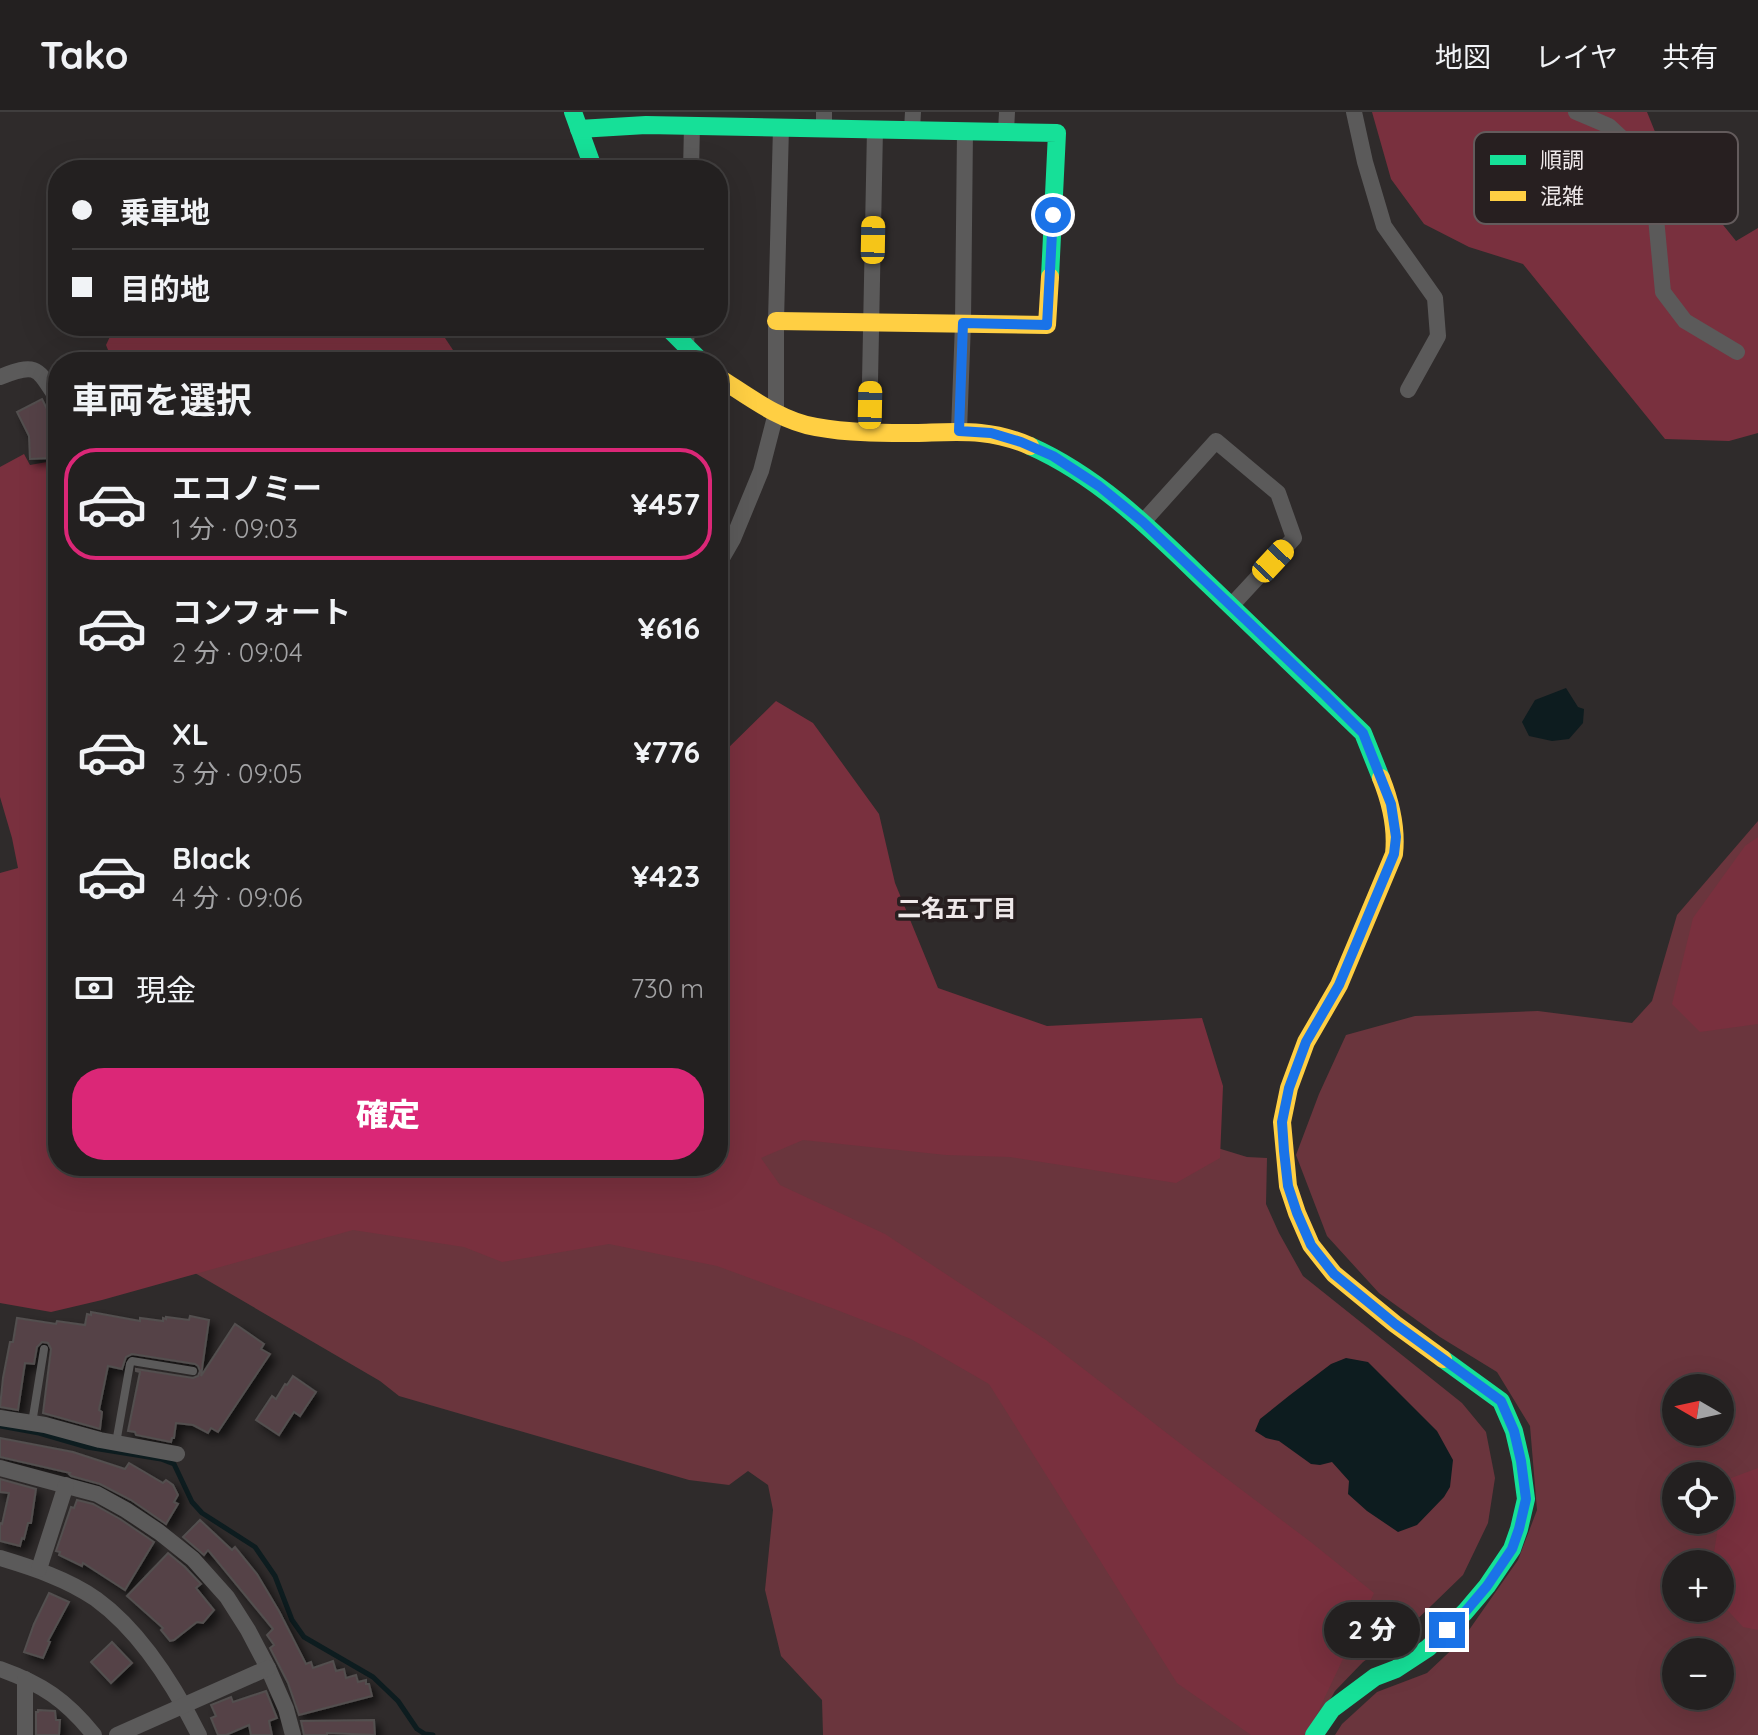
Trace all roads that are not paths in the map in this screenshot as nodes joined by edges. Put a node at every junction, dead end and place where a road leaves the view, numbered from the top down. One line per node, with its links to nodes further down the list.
1 (1354, 112): 28 (street)
2 (1576, 112): 13 (street)
3 (646, 119): 4 (street); 9 (street)
4 (576, 120): 14 (street)
5 (734, 120): 9 (street); 10 (street)
6 (824, 120): 10 (street); 11 (street)
7 (912, 121): 11 (street); 12 (street)
8 (1007, 122): 12 (street); 19 (street)
9 (692, 126): 15 (street)
10 (781, 127): 17 (street)
11 (875, 129): 18 (street)
12 (965, 131): 19 (street)
13 (1615, 132)
14 (590, 160)
15 (691, 160)
16 (1657, 224): 24 (street)
17 (776, 321): 18 (street); 29 (street)
18 (871, 323): 19 (street); 31 (street)
19 (963, 323): 30 (street)
20 (676, 336): 22 (street)
21 (686, 336): 22 (street)
22 (686, 346): 23 (street)
23 (692, 352)
24 (1737, 352)
25 (0, 377): 26 (street)
26 (48, 385)
27 (728, 385): 29 (street)
28 (1408, 390)
29 (776, 413): 31 (street); 33 (street)
30 (959, 431): 31 (street); 32 (street)
31 (869, 432)
32 (1143, 522): 34 (street); 34 (street)
33 (728, 548)
34 (1231, 606): 54 (street)
35 (44, 1349): 38 (lane)
36 (193, 1371): 39 (lane)
37 (0, 1418): 38 (street)
38 (32, 1424): 39 (street)
39 (116, 1443): 40 (street)
40 (177, 1454)
41 (0, 1468): 42 (street)
42 (66, 1485): 44 (street); 45 (street)
43 (0, 1558): 44 (street)
44 (39, 1569): 48 (street)
45 (268, 1668): 48 (street); 53 (street)
46 (0, 1669): 47 (street)
47 (25, 1679): 49 (street); 50 (street)
48 (182, 1705): 51 (street); 52 (street)
49 (25, 1735)
50 (94, 1735)
51 (117, 1735)
52 (199, 1735)
53 (293, 1735)
54 (1314, 1735)

